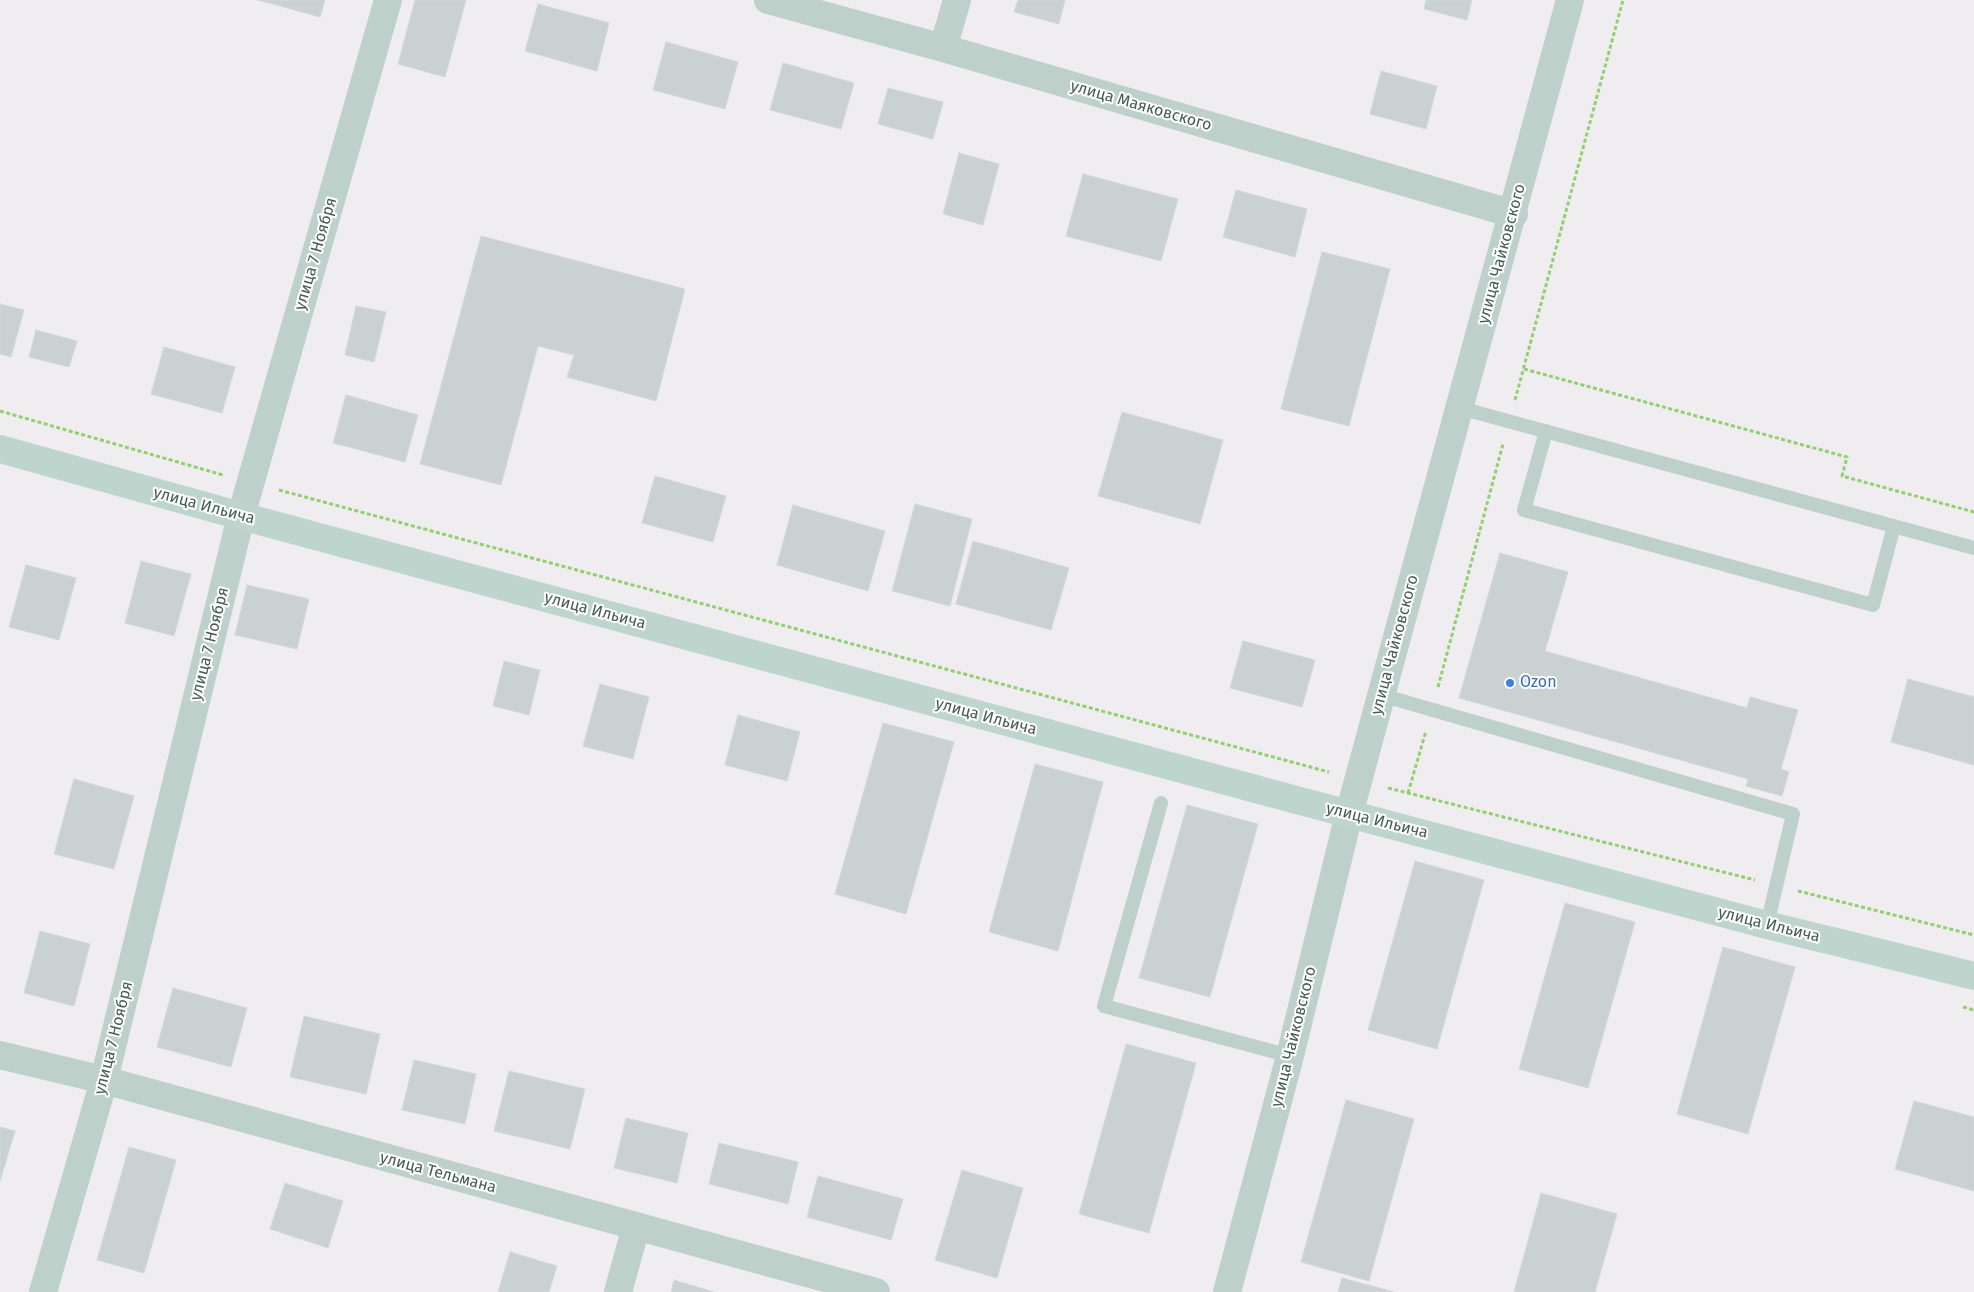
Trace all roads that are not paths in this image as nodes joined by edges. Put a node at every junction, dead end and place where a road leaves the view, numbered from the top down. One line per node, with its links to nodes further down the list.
1 (388, 0): 10 (street, улица 7 Ноября)
2 (768, 0): 5 (street, улица Маяковского)
3 (957, 0): 5 (street)
4 (1570, 0): 6 (street, улица Чайковского)
5 (943, 48): 6 (street, улица Маяковского)
6 (1514, 214): 7 (street, улица Чайковского)
7 (1460, 408): 8 (lane); 13 (street, улица Чайковского)
8 (1546, 431): 11 (lane); 11 (lane)
9 (0, 449): 10 (street, улица Ильича)
10 (241, 516): 15 (street, улица Ильича); 20 (street, улица 7 Ноября)
11 (1894, 526): 12 (lane)
12 (1974, 548)
13 (1381, 695): 15 (street, улица Чайковского); 16 (lane)
14 (1161, 803): 19 (lane)
15 (1349, 814): 16 (street, улица Ильича); 19 (street, улица Чайковского)
16 (1768, 925): 17 (street, улица Ильича)
17 (1974, 976)
18 (0, 1055): 20 (street, улица Тельмана)
19 (1290, 1056): 25 (street, улица Чайковского)
20 (104, 1080): 21 (street, улица Тельмана); 22 (street, улица 7 Ноября)
21 (636, 1227): 23 (street); 24 (street, улица Тельмана)
22 (43, 1292)
23 (618, 1292)
24 (876, 1292)
25 (1227, 1292)

